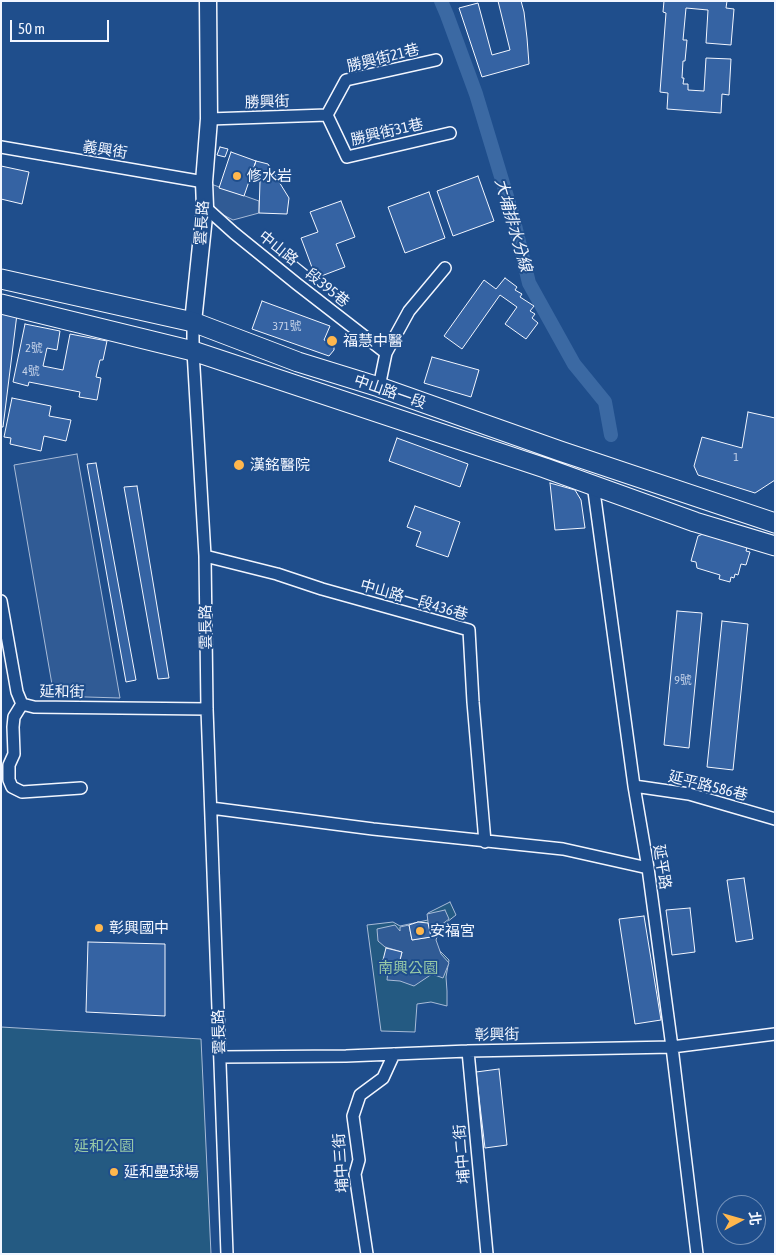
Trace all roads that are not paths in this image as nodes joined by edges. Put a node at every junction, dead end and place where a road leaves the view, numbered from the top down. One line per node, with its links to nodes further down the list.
1 (208, 1): 4 (street, 雲長路)
2 (436, 60): 3 (street, 勝興街21巷)
3 (327, 116): 4 (street, 勝興街); 5 (street, 勝興街31巷)
4 (209, 119): 7 (street, 雲長路)
5 (450, 133)
6 (1, 147): 7 (street, 義興街)
7 (204, 182): 8 (street, 雲長路)
8 (205, 207): 12 (street, 雲長路); 14 (street, 中山路一段395巷)
9 (445, 268): 14 (street)
10 (1, 278): 12 (main road, 中山路一段)
11 (1, 304): 13 (main road, 中山路一段)
12 (193, 322): 13 (street, 雲長路); 15 (main road, 中山路一段)
13 (193, 351): 16 (main road, 中山路一段); 19 (street, 雲長路)
14 (386, 353): 15 (street)
15 (379, 387): 17 (main road, 中山路一段)
16 (593, 484): 18 (main road, 中山路一段); 24 (street, 延平路)
17 (775, 522)
18 (775, 546)
19 (205, 556): 22 (street, 雲長路); 28 (street, 中山路一段436巷)
20 (1, 601): 21 (street, 延和街)
21 (22, 704): 22 (street, 延和街); 23 (street)
22 (207, 709): 26 (street, 雲長路)
23 (5, 765): 25 (street)
24 (634, 786): 27 (street, 延平路586巷); 29 (street, 延平路)
25 (81, 788)
26 (211, 808): 28 (street); 34 (street, 雲長路)
27 (775, 818)
28 (485, 842): 29 (street)
29 (648, 868): 31 (street, 延平路)
30 (775, 1034): 31 (street, 彰興街)
31 (672, 1047): 32 (street, 彰興街); 38 (street, 延平路)
32 (468, 1051): 33 (street, 彰興街); 37 (street, 埔中二街)
33 (394, 1054): 34 (street, 彰興街); 36 (street, 埔中三街)
34 (220, 1056): 35 (street, 雲長路)
35 (227, 1254)
36 (367, 1254)
37 (487, 1254)
38 (697, 1254)

